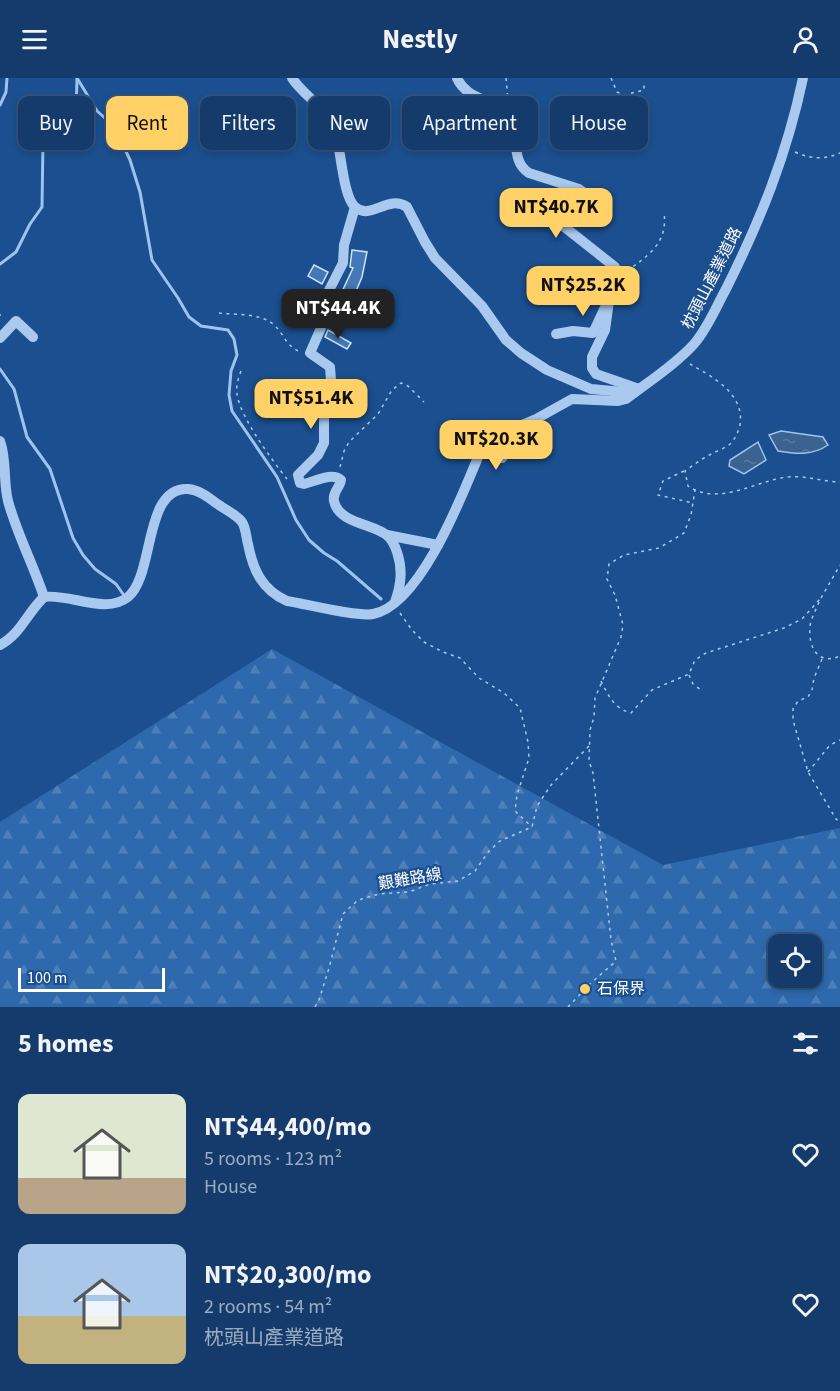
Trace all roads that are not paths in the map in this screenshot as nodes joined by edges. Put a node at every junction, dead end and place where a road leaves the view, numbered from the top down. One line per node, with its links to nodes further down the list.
1 (292, 78): 4 (street)
2 (457, 78): 5 (street)
3 (803, 78): 9 (street, 枕頭山產業道路)
4 (355, 207): 9 (street); 13 (street)
5 (609, 301): 6 (street); 9 (street)
6 (556, 334)
7 (33, 337): 8 (street)
8 (0, 338)
9 (636, 391): 10 (street, 枕頭山產業道路)
10 (493, 436): 11 (street); 14 (street)
11 (516, 439)
12 (0, 441): 15 (street)
13 (387, 535): 14 (street); 16 (street)
14 (438, 545): 16 (street)
15 (44, 597): 16 (street); 17 (street)
16 (394, 605)
17 (0, 645)

